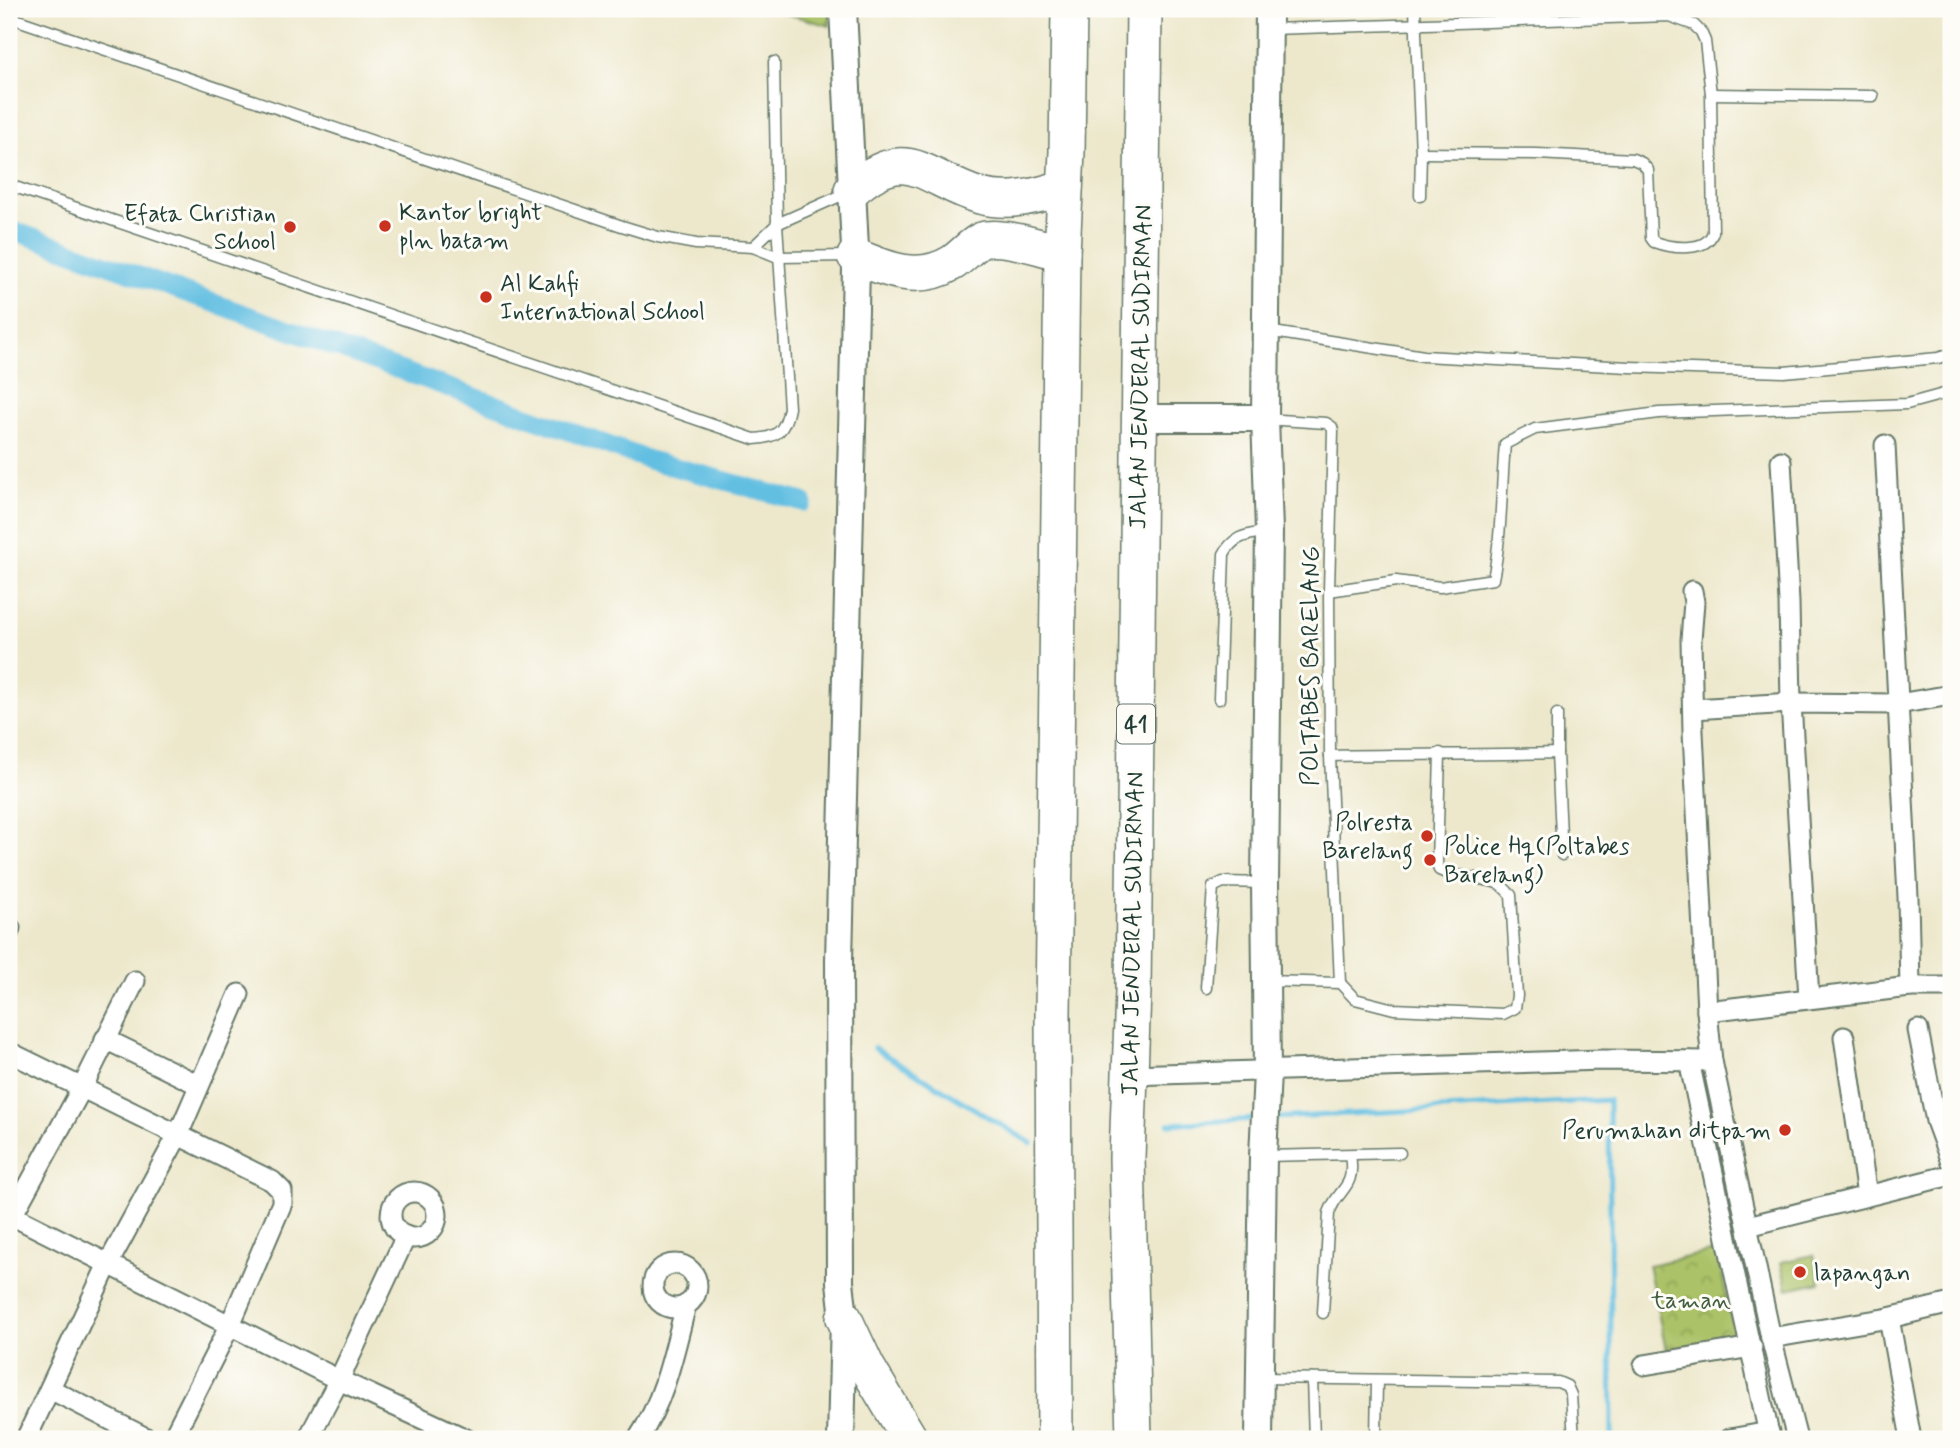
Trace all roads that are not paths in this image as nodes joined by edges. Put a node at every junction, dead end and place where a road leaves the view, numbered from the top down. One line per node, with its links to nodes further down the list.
1 (843, 9): 16 (street)
2 (1069, 9): 15 (highway)
3 (1144, 9): 28 (highway, JALAN JENDERAL SUDIRMAN / 41)
4 (1415, 9): 9 (lane)
5 (1669, 12): 6 (lane); 11 (lane)
6 (1591, 13): 9 (lane)
7 (9, 17): 21 (lane)
8 (1269, 19): 9 (lane); 25 (street)
9 (1414, 24): 13 (lane)
10 (774, 62): 19 (lane)
11 (1711, 94): 12 (lane); 13 (lane)
12 (1873, 96)
13 (1421, 153): 18 (lane)
14 (9, 185): 24 (lane)
15 (1065, 187): 17 (highway); 22 (highway)
16 (852, 190): 17 (highway); 19 (lane); 23 (street)
17 (982, 196): 20 (highway)
18 (1420, 196)
19 (777, 224): 21 (lane); 24 (lane)
20 (982, 240): 22 (highway); 23 (highway)
21 (753, 247): 24 (lane)
22 (1062, 253): 99 (highway)
23 (855, 256): 24 (lane); 79 (street)
24 (778, 257)
25 (1267, 331): 26 (lane); 29 (street)
26 (1951, 354)
27 (1951, 392): 34 (lane)
28 (1140, 418): 29 (street); 62 (highway, JALAN JENDERAL SUDIRMAN / 41)
29 (1265, 418): 32 (street); 34 (lane, POLTABES BARELANG)
30 (1885, 445): 38 (street)
31 (1781, 461): 37 (street)
32 (1269, 530): 36 (lane); 45 (street)
33 (1692, 590): 39 (street)
34 (1329, 591): 43 (lane, POLTABES BARELANG)
35 (1951, 695): 38 (street)
36 (1219, 699)
37 (1791, 703): 38 (street); 39 (street); 53 (street)
38 (1898, 704): 49 (street)
39 (1693, 709): 54 (street)
40 (1557, 714): 41 (lane)
41 (1556, 753): 42 (lane); 44 (lane)
42 (1440, 754): 43 (lane); 48 (lane)
43 (1330, 756): 48 (lane, POLTABES BARELANG)
44 (1562, 855)
45 (1265, 883): 47 (street); 51 (lane)
46 (135, 981): 57 (street)
47 (1266, 981): 48 (lane); 61 (street)
48 (1340, 984)
49 (1910, 986): 50 (street); 53 (street)
50 (1951, 987)
51 (1206, 988)
52 (239, 994): 63 (street)
53 (1810, 998): 54 (street)
54 (1707, 1011): 60 (street)
55 (1918, 1030): 69 (street)
56 (1844, 1037): 71 (street)
57 (105, 1040): 63 (street); 64 (street)
58 (9, 1052): 64 (street)
59 (1689, 1061): 60 (street); 61 (street); 83 (street)
60 (1712, 1061): 73 (street)
61 (1267, 1072): 62 (street); 65 (street)
62 (1130, 1075): 100 (highway, JALAN JENDERAL SUDIRMAN / 41)
63 (199, 1085): 66 (street)
64 (82, 1088): 66 (street); 72 (street)
65 (1264, 1133): 68 (lane); 85 (street)
66 (178, 1135): 75 (street); 81 (street)
67 (1400, 1153): 68 (lane)
68 (1350, 1155): 78 (lane)
69 (1951, 1162)
70 (1951, 1175): 71 (street)
71 (1867, 1196): 73 (street)
72 (10, 1215): 75 (street)
73 (1748, 1226): 82 (street)
74 (406, 1236): 87 (street)
75 (108, 1264): 81 (street); 89 (street)
76 (1951, 1303): 80 (street)
77 (686, 1305): 96 (street)
78 (1322, 1313)
79 (844, 1318): 97 (street); 98 (highway)
80 (1889, 1318): 82 (street); 107 (street)
81 (230, 1325): 87 (street); 94 (street)
82 (1771, 1338): 106 (street)
83 (1752, 1347): 84 (street); 90 (street)
84 (1644, 1365)
85 (1260, 1378): 86 (lane); 101 (street)
86 (1312, 1379): 88 (lane); 102 (lane)
87 (339, 1380): 91 (street); 95 (street)
88 (1377, 1380): 103 (lane); 104 (lane)
89 (50, 1389): 92 (street); 93 (street)
90 (1769, 1436): 105 (street)
91 (461, 1438)
92 (26, 1439)
93 (148, 1439)
94 (172, 1439)
95 (308, 1439)
96 (638, 1439)
97 (841, 1439)
98 (910, 1439)
99 (1055, 1439)
100 (1134, 1439)
101 (1259, 1439)
102 (1314, 1439)
103 (1376, 1439)
104 (1574, 1439)
105 (1730, 1439)
106 (1797, 1439)
107 (1912, 1439)

